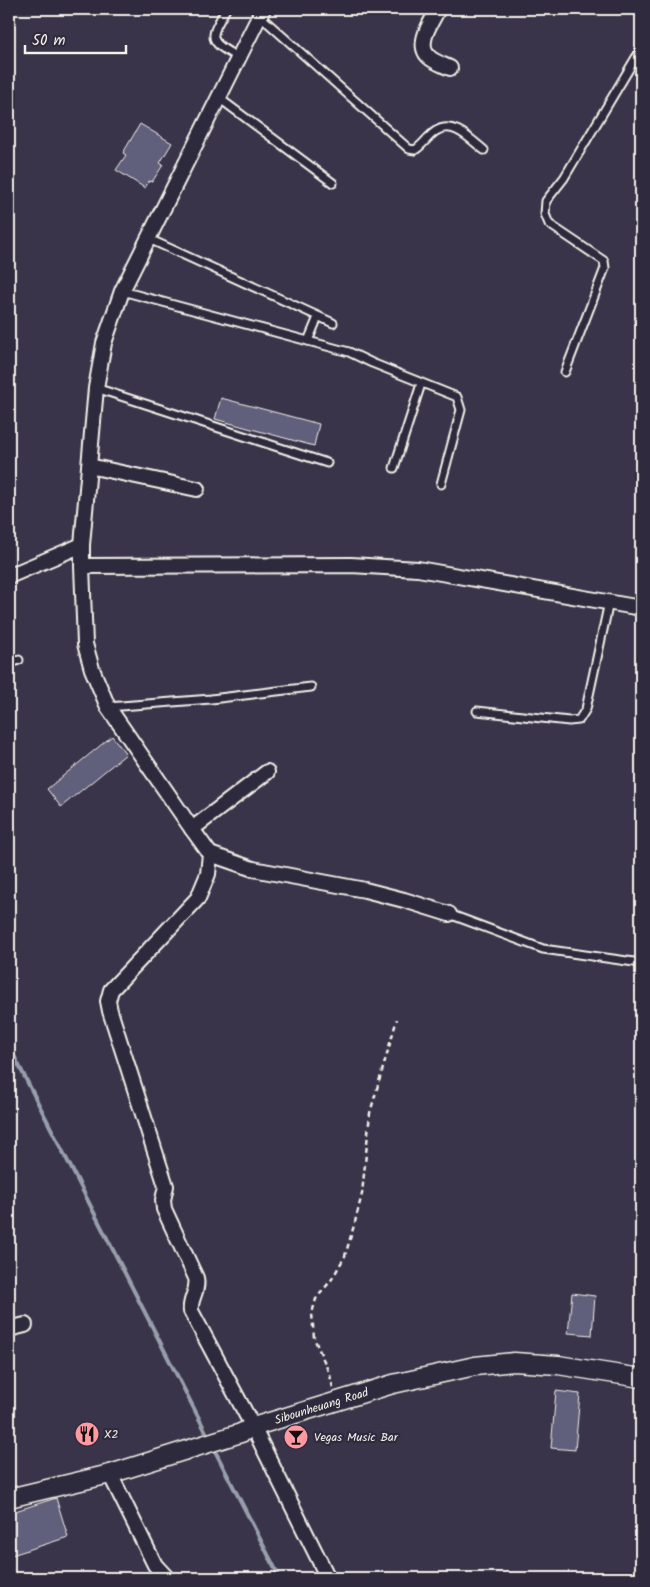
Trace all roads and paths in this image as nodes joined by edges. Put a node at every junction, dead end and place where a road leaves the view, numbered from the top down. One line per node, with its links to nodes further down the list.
1 (226, 9): 5 (lane)
2 (438, 9): 6 (street)
3 (261, 12): 5 (street); 8 (lane)
4 (641, 49): 15 (lane)
5 (239, 58): 7 (street)
6 (450, 68)
7 (219, 98): 9 (lane); 10 (street)
8 (484, 150)
9 (333, 183)
10 (149, 240): 11 (street); 12 (lane)
11 (122, 292): 14 (lane); 17 (street)
12 (318, 317): 13 (lane); 14 (lane)
13 (333, 323)
14 (308, 341): 16 (lane)
15 (565, 372)
16 (421, 384): 20 (lane); 21 (lane)
17 (96, 388): 18 (lane); 19 (street)
18 (327, 463)
19 (89, 466): 22 (street); 23 (street)
20 (394, 468)
21 (441, 484)
22 (197, 489)
23 (82, 545): 24 (street); 25 (street)
24 (82, 566): 26 (street); 31 (street)
25 (9, 576)
26 (609, 602): 27 (street); 32 (lane)
27 (641, 608)
28 (19, 660): 29 (lane)
29 (9, 664)
30 (311, 687): 31 (lane)
31 (108, 707): 34 (street)
32 (478, 710)
33 (267, 772): 34 (street)
34 (192, 829): 35 (street)
35 (210, 854): 36 (street); 43 (street)
36 (449, 914): 37 (lane)
37 (641, 963)
38 (397, 1019): 42 (path)
39 (25, 1325): 40 (street)
40 (9, 1329)
41 (641, 1378): 42 (street, Sibounheuang Road)
42 (335, 1402): 43 (street, Sibounheuang Road)
43 (247, 1430): 44 (street, Sibounheuang Road); 47 (street)
44 (110, 1474): 45 (street, Sibounheuang Road); 46 (street)
45 (9, 1498)
46 (167, 1578)
47 (328, 1578)

